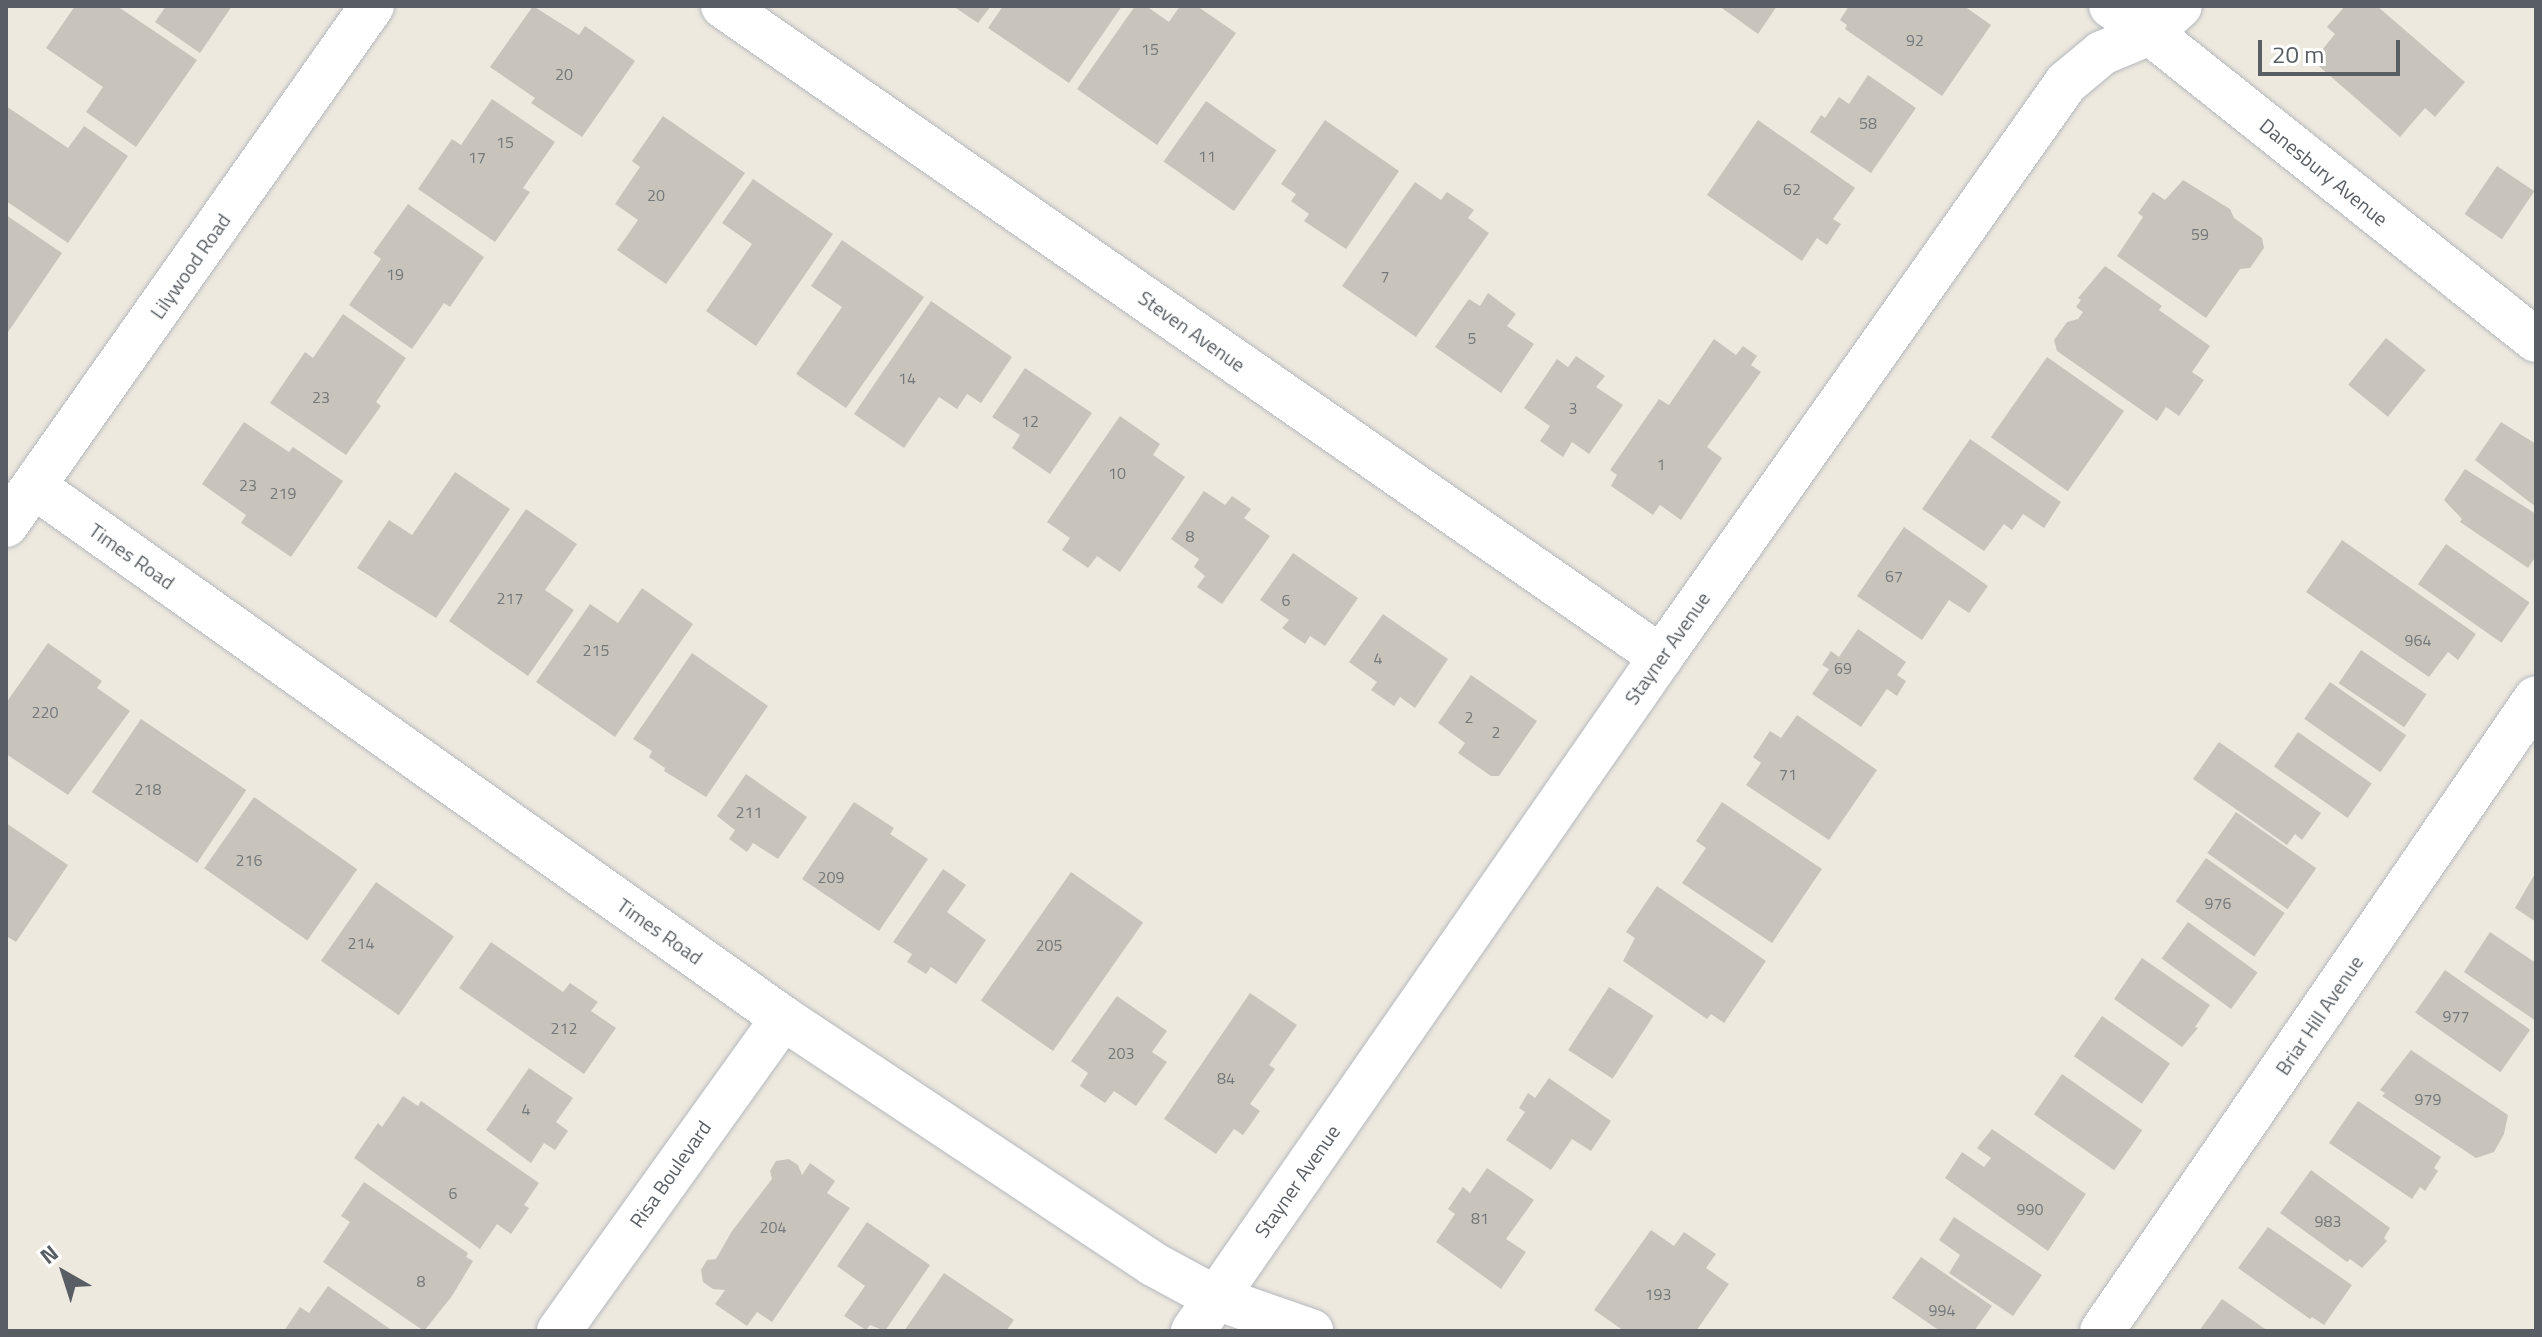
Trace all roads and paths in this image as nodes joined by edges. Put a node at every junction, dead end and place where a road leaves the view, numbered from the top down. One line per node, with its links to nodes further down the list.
1 (372, 6): 6 (street, Lilywood Road)
2 (723, 6): 8 (street, Steven Avenue)
3 (2111, 6): 4 (street, Danesbury Avenue)
4 (2165, 20): 5 (street, Danesbury Avenue); 8 (street, Stayner Avenue)
5 (2536, 340)
6 (35, 487): 7 (street, Lilywood Road); 10 (street, Times Road)
7 (6, 525)
8 (1661, 657): 11 (street, Stayner Avenue)
9 (2536, 698): 14 (street, Briar Hill Avenue)
10 (783, 1018): 11 (street, Times Road); 12 (street, Risa Boulevard)
11 (1204, 1314): 13 (street, Times Road)
12 (559, 1331)
13 (1311, 1331)
14 (2102, 1331)

